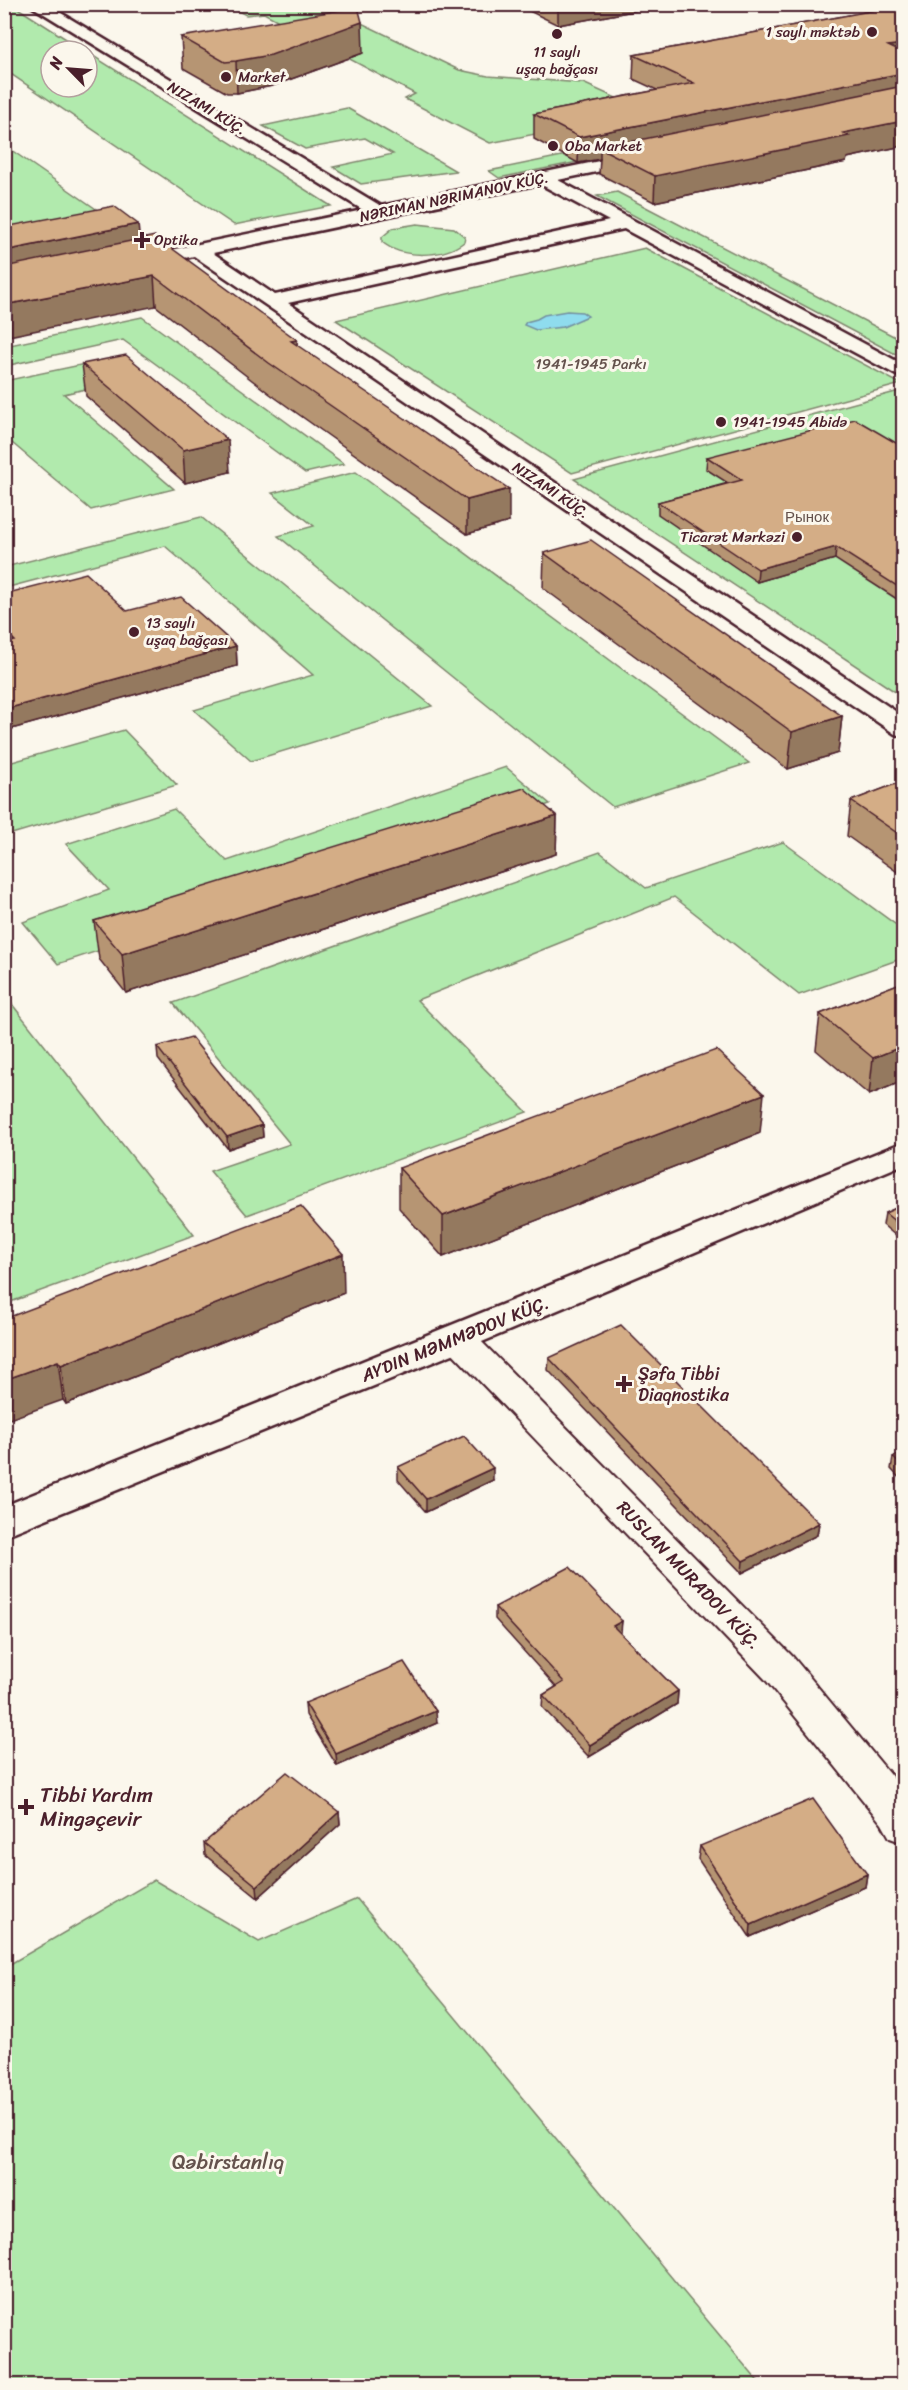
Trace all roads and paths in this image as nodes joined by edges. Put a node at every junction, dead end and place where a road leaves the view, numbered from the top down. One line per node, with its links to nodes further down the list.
1 (35, 4): 4 (street, NIZAMI KÜÇ.)
2 (664, 152): 3 (street, NƏRIMAN NƏRIMANOV KÜÇ.)
3 (542, 178): 4 (street, NƏRIMAN NƏRIMANOV KÜÇ.); 5 (street)
4 (378, 212): 6 (street, NƏRIMAN NƏRIMANOV KÜÇ.)
5 (627, 223): 8 (street); 9 (street)
6 (198, 251): 7 (street, NƏRIMAN NƏRIMANOV KÜÇ.); 8 (street, NIZAMI KÜÇ.)
7 (118, 267)
8 (273, 301): 10 (street, NIZAMI KÜÇ.)
9 (903, 373)
10 (903, 729)
11 (903, 1152): 12 (street)
12 (458, 1338): 13 (street); 14 (street, RUSLAN MURADOV KÜÇ.)
13 (4, 1522)
14 (903, 1826)

